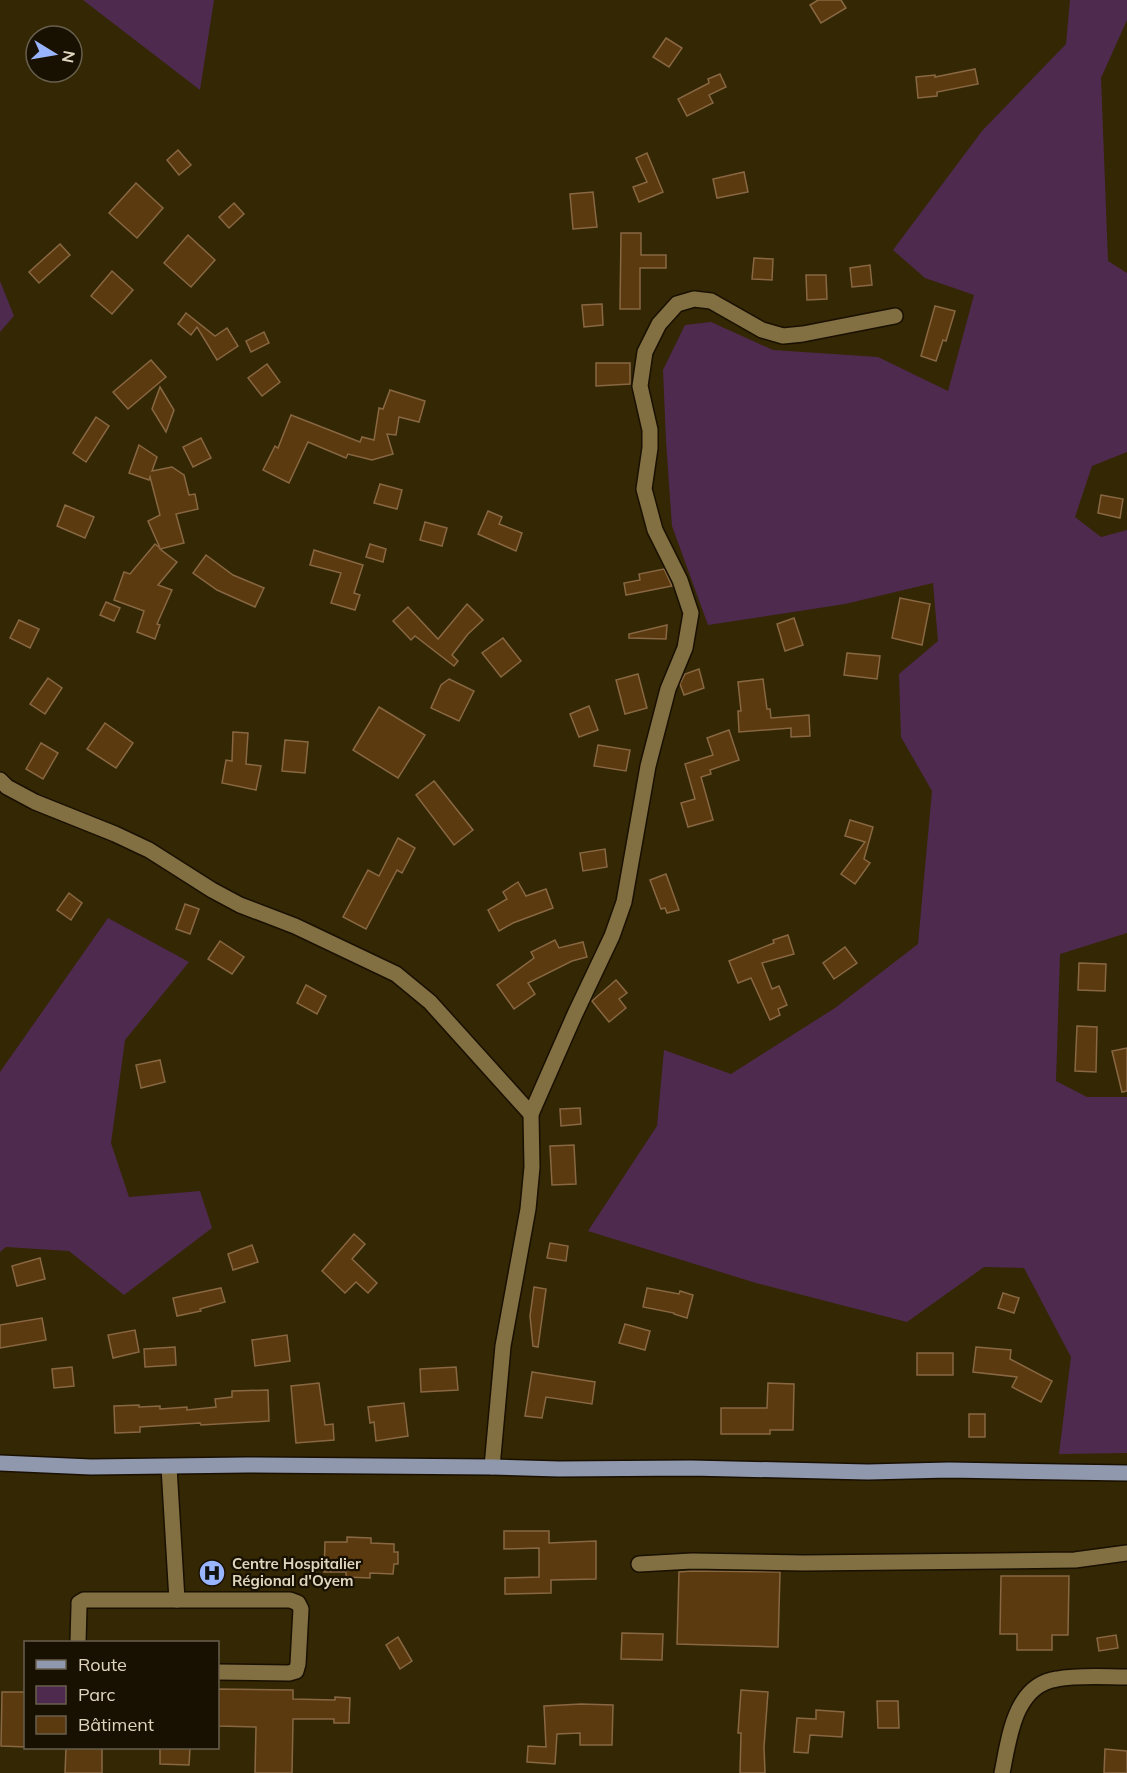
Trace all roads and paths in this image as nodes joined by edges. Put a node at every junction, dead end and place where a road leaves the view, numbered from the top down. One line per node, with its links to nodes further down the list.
1 (895, 316): 3 (street)
2 (0, 780): 3 (street)
3 (531, 1114): 6 (street)
4 (0, 1463): 5 (main road)
5 (169, 1467): 6 (main road); 10 (street)
6 (492, 1467): 7 (main road)
7 (1127, 1473)
8 (1127, 1553): 9 (street)
9 (639, 1564)
10 (177, 1600): 11 (street); 12 (street)
11 (78, 1641)
12 (219, 1672)
13 (1127, 1677): 14 (street)
14 (1002, 1773)

